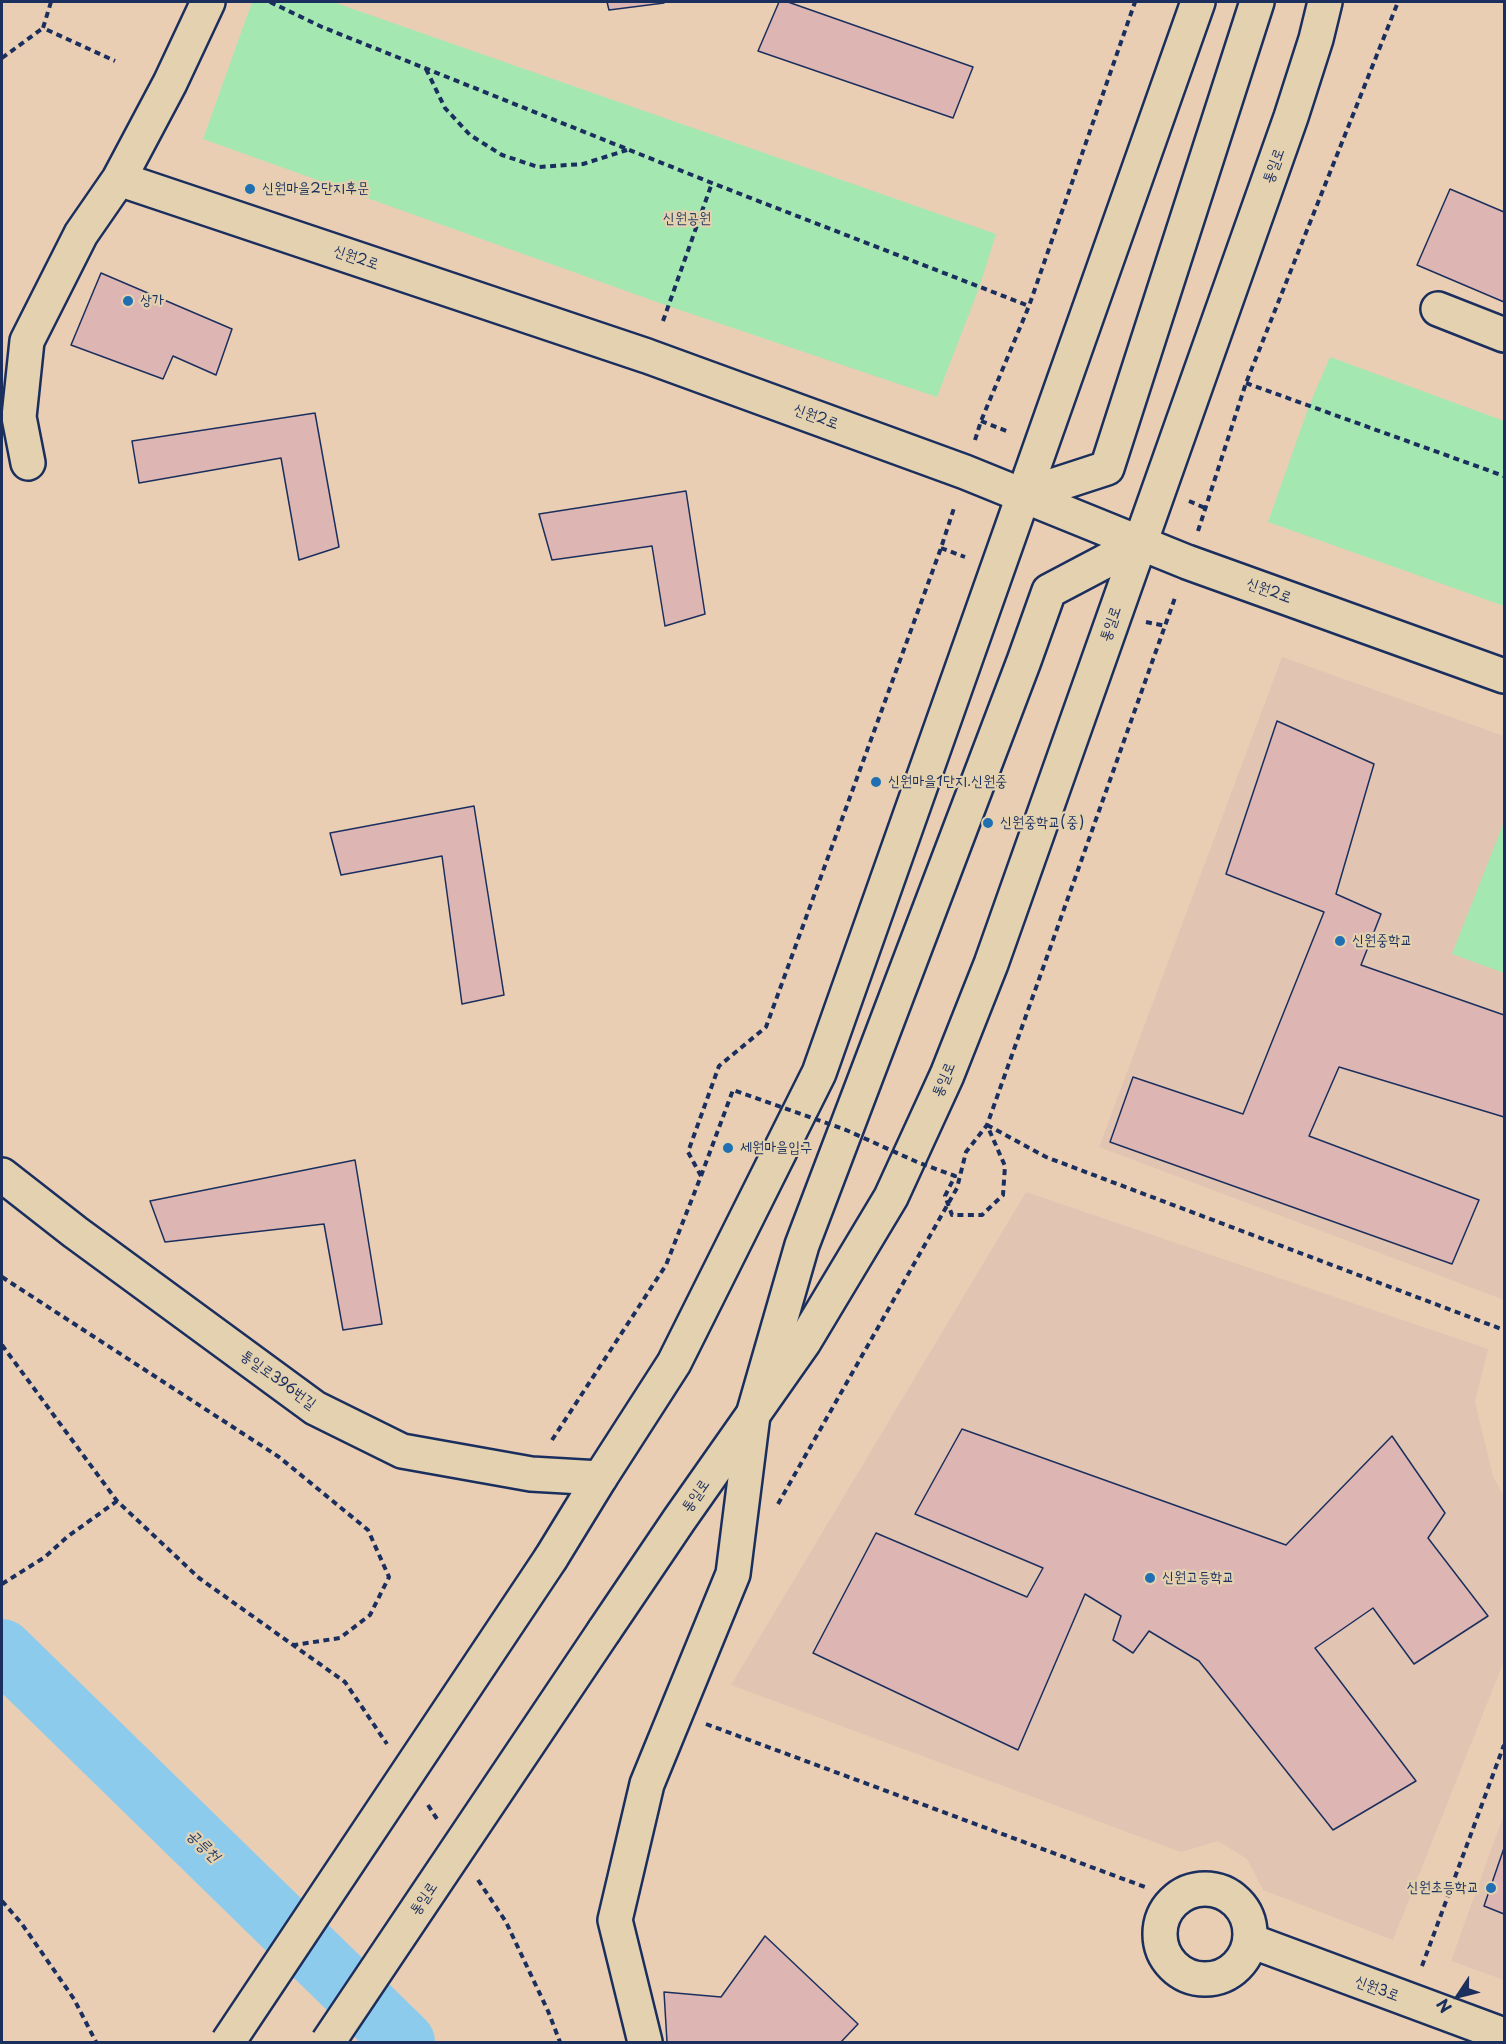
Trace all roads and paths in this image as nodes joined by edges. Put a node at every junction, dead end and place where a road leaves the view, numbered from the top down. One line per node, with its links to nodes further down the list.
1 (51, 2): 9 (path)
2 (208, 2): 14 (main road)
3 (270, 2): 12 (path)
4 (1135, 2): 16 (path)
5 (1198, 2): 24 (main road)
6 (1257, 2): 24 (main road)
7 (1325, 2): 26 (main road, 통일로)
8 (1398, 2): 20 (path)
9 (43, 28): 10 (path); 11 (path)
10 (2, 58)
11 (115, 61)
12 (426, 68): 13 (path); 13 (path)
13 (628, 150): 15 (path)
14 (119, 179): 22 (main road); 24 (main road, 신원2로)
15 (712, 183): 16 (path); 18 (path)
16 (1029, 306): 21 (path)
17 (1438, 309): 19 (main road)
18 (663, 321)
19 (1504, 335)
20 (1246, 383): 23 (path); 25 (path)
21 (981, 421)
22 (28, 463)
23 (1504, 476)
24 (1024, 495): 26 (main road, 신원2로); 38 (main road)
25 (1205, 508)
26 (1140, 543): 29 (main road, 신원2로); 36 (main road, 통일로); 36 (main road)
27 (941, 548): 32 (path)
28 (1166, 626): 30 (path)
29 (1504, 676)
30 (987, 1125): 32 (path, bridge); 34 (path); 40 (path)
31 (2, 1175): 37 (main road, 통일로396번길)
32 (701, 1176): 37 (path)
33 (2, 1277): 42 (path)
34 (1504, 1330)
35 (2, 1345): 39 (path)
36 (753, 1415): 56 (main road, 통일로, bridge); 58 (main road)
37 (531, 1474): 38 (main road, 통일로396번길)
38 (600, 1478): 55 (main road, bridge)
39 (117, 1500): 41 (path); 42 (path)
40 (776, 1514)
41 (2, 1584)
42 (294, 1645): 45 (path)
43 (699, 1721): 49 (path)
44 (1504, 1745): 52 (path)
45 (390, 1749)
46 (423, 1797): 47 (path)
47 (442, 1826)
48 (474, 1874): 57 (path)
49 (1145, 1887)
50 (2, 1901): 54 (path)
51 (1251, 1941): 53 (main road, 신원3로)
52 (1422, 1966)
53 (1504, 2035)
54 (96, 2043)
55 (228, 2043)
56 (328, 2043)
57 (560, 2043)
58 (645, 2043)

